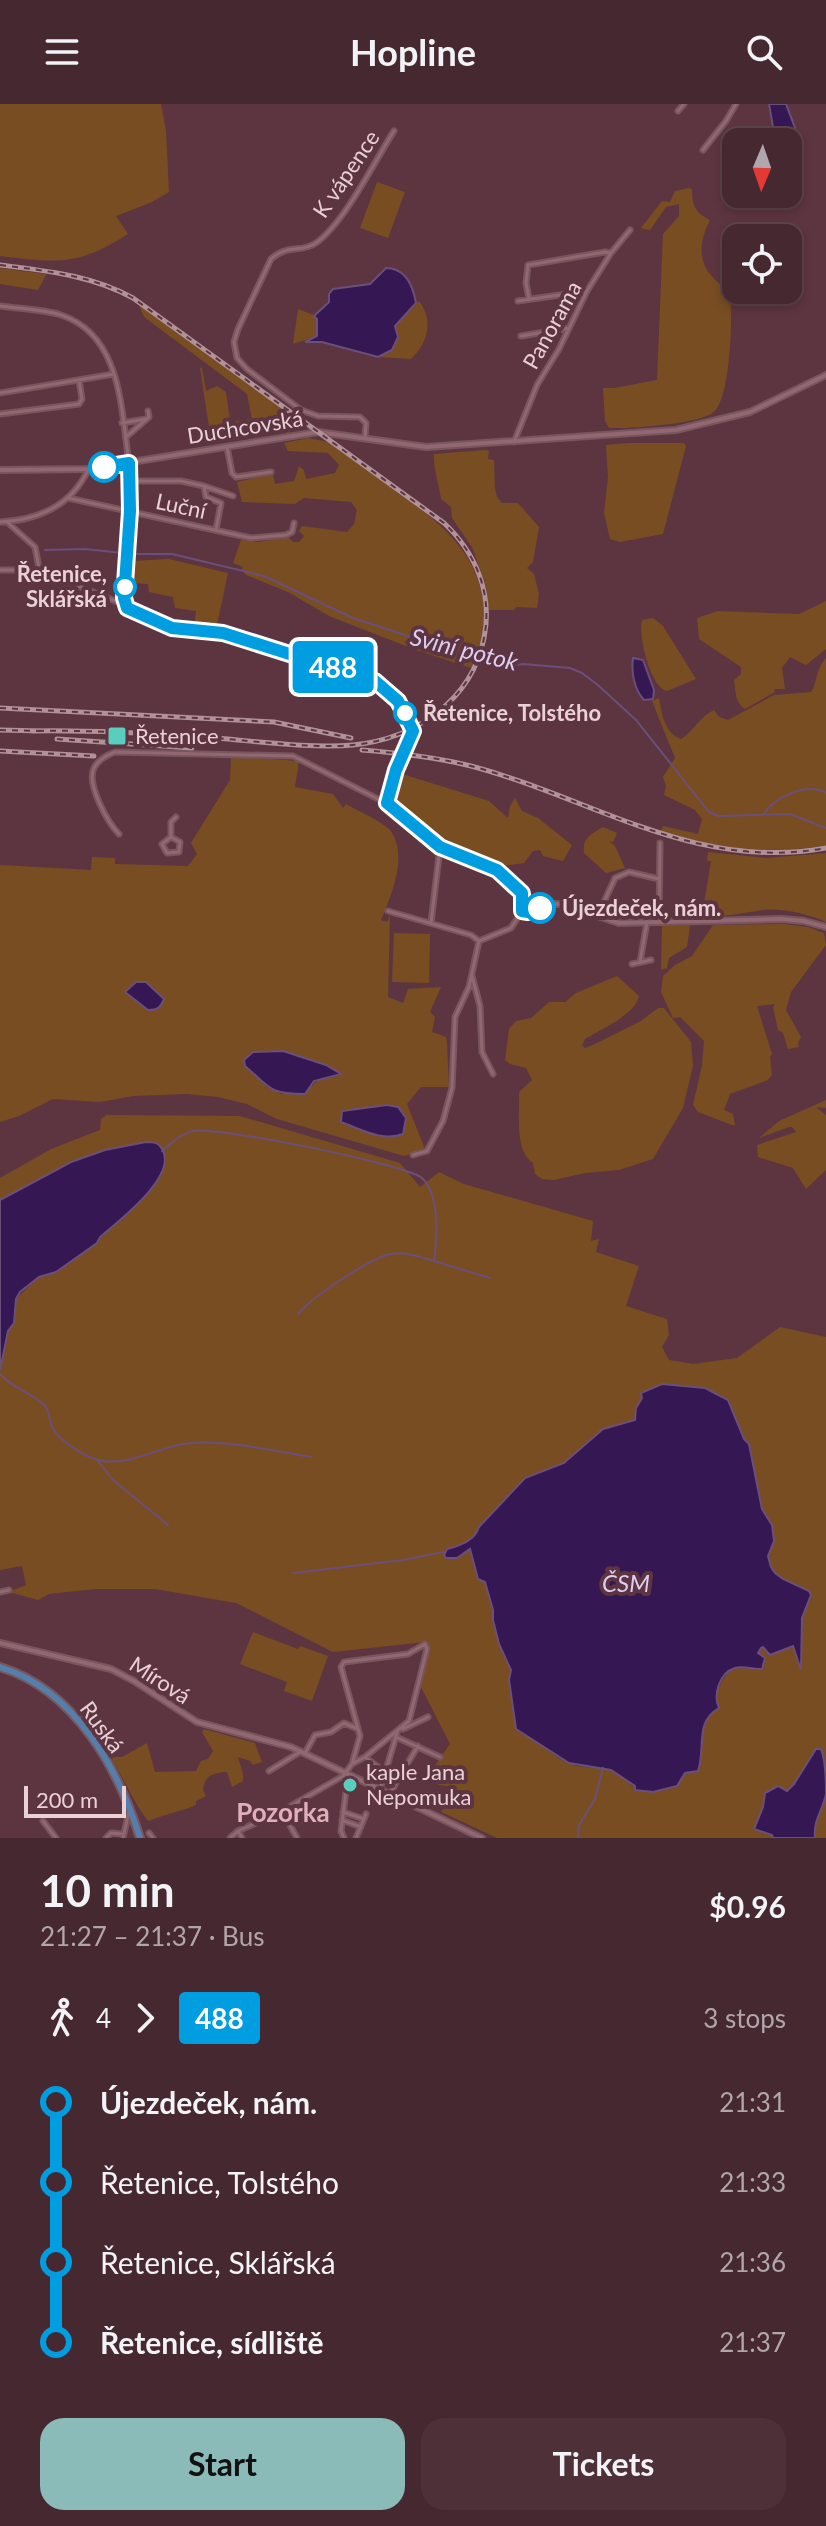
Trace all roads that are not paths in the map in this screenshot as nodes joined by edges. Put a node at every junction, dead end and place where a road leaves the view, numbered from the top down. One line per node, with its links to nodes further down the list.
1 (684, 104): 5 (street)
2 (726, 104): 4 (street)
3 (736, 104): 4 (street)
4 (732, 110): 7 (street)
5 (678, 111)
6 (394, 131): 25 (street, K vápence)
7 (703, 150)
8 (630, 230): 9 (street, Panorama)
9 (611, 253): 10 (street, Panorama); 11 (street)
10 (587, 291): 11 (street); 14 (street, Panorama)
11 (529, 299): 12 (street)
12 (518, 301)
13 (0, 306): 16 (street)
14 (569, 328): 15 (street); 26 (street, Panorama)
15 (521, 336)
16 (114, 374): 18 (street); 23 (street)
17 (826, 375): 26 (street, Duchcovská)
18 (79, 380): 19 (street); 21 (street)
19 (0, 393)
20 (148, 411): 22 (street)
21 (0, 414)
22 (146, 419): 23 (street); 24 (street)
23 (122, 423): 24 (street)
24 (125, 438): 28 (street)
25 (365, 439): 26 (street, Duchcovská); 27 (street, Duchcovská)
26 (514, 442)
27 (227, 447): 28 (street, Duchcovská); 31 (street)
28 (129, 463): 29 (street, Duchcovská); 32 (street)
29 (88, 469): 30 (street, Duchcovská); 35 (street)
30 (0, 470)
31 (271, 472)
32 (129, 481): 33 (street); 36 (street)
33 (204, 486): 34 (street); 40 (street)
34 (233, 496)
35 (68, 498): 36 (street, Luční); 38 (street)
36 (130, 511): 40 (street, Luční); 43 (street)
37 (0, 522): 38 (street)
38 (7, 522): 42 (street)
39 (294, 523): 40 (street, Luční)
40 (216, 530)
41 (0, 570): 42 (street)
42 (39, 570): 43 (street)
43 (125, 605): 44 (street)
44 (387, 803): 46 (street); 49 (street)
45 (176, 817): 47 (street)
46 (119, 834)
47 (171, 837): 47 (street)
48 (660, 843): 50 (street)
49 (440, 847): 52 (street); 56 (street)
50 (659, 879): 53 (street); 55 (street)
51 (388, 911): 56 (street)
52 (522, 911): 53 (street); 58 (street)
53 (598, 915): 54 (street)
54 (647, 922): 55 (street); 60 (street)
55 (659, 922): 57 (street)
56 (431, 923): 58 (street)
57 (826, 927)
58 (479, 941): 62 (street)
59 (651, 960): 60 (street)
60 (640, 962): 61 (street)
61 (632, 964)
62 (472, 976): 63 (street); 64 (street)
63 (493, 1074)
64 (413, 1155)
65 (9, 1590): 66 (street)
66 (0, 1592)
67 (0, 1643): 74 (street, Mírová)
68 (0, 1667): 86 (main road, Ruská)
69 (428, 1717): 71 (street)
70 (358, 1729): 71 (street); 74 (street); 77 (street)
71 (398, 1731): 72 (street); 75 (street)
72 (396, 1737): 73 (street); 80 (street)
73 (418, 1746): 76 (street); 82 (street)
74 (303, 1752): 79 (street); 81 (street, Mírová)
75 (365, 1757): 77 (street); 78 (street)
76 (440, 1757)
77 (352, 1764): 81 (street)
78 (377, 1766): 80 (street); 83 (street)
79 (269, 1771)
80 (384, 1772): 82 (street); 84 (street)
81 (348, 1774): 83 (street, Mírová); 87 (street); 88 (street)
82 (397, 1781): 85 (street)
83 (365, 1783): 84 (street, Mírová)
84 (380, 1790): 85 (street, Mírová)
85 (390, 1795): 95 (street, Mírová)
86 (130, 1807): 94 (street); 98 (main road, Ruská)
87 (282, 1811): 92 (street); 102 (street)
88 (343, 1812): 89 (street); 90 (street)
89 (342, 1820): 90 (street); 103 (street)
90 (361, 1827): 104 (street)
91 (40, 1831): 96 (street)
92 (238, 1831): 100 (street); 101 (street)
93 (149, 1833): 99 (street)
94 (123, 1836): 97 (street)
95 (472, 1836): 105 (street, Mírová)
96 (56, 1838)
97 (106, 1838)
98 (140, 1838)
99 (153, 1838)
100 (230, 1838)
101 (242, 1838)
102 (297, 1838)
103 (344, 1838)
104 (356, 1838)
105 (482, 1838)

